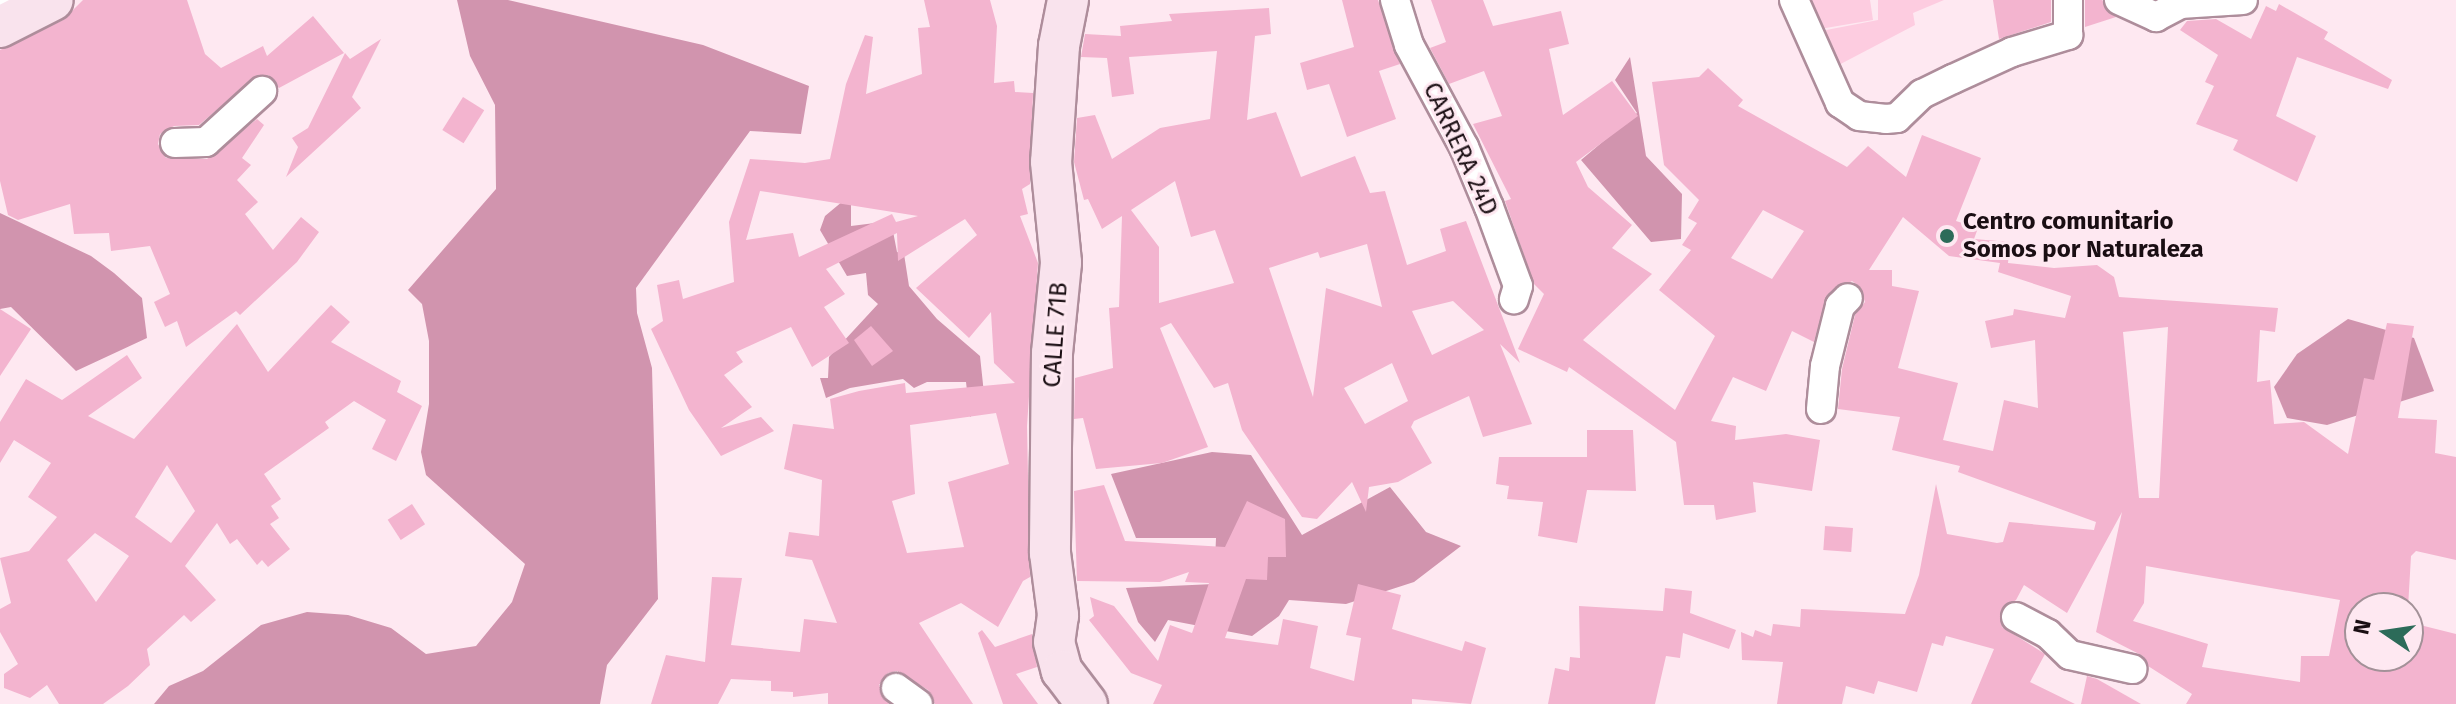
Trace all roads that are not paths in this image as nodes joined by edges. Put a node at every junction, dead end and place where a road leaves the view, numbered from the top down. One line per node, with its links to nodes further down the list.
1 (1068, 0): 16 (street, CALLE 71B)
2 (1395, 0): 12 (street, CARRERA 24D)
3 (1794, 0): 4 (street)
4 (2068, 0)
5 (2119, 0): 6 (street)
6 (2243, 0)
7 (46, 1): 8 (street)
8 (0, 27)
9 (262, 91): 10 (street)
10 (175, 143)
11 (1848, 298): 13 (street)
12 (1514, 299)
13 (1821, 409)
14 (2016, 617): 15 (street)
15 (2132, 669)
16 (1087, 704)

